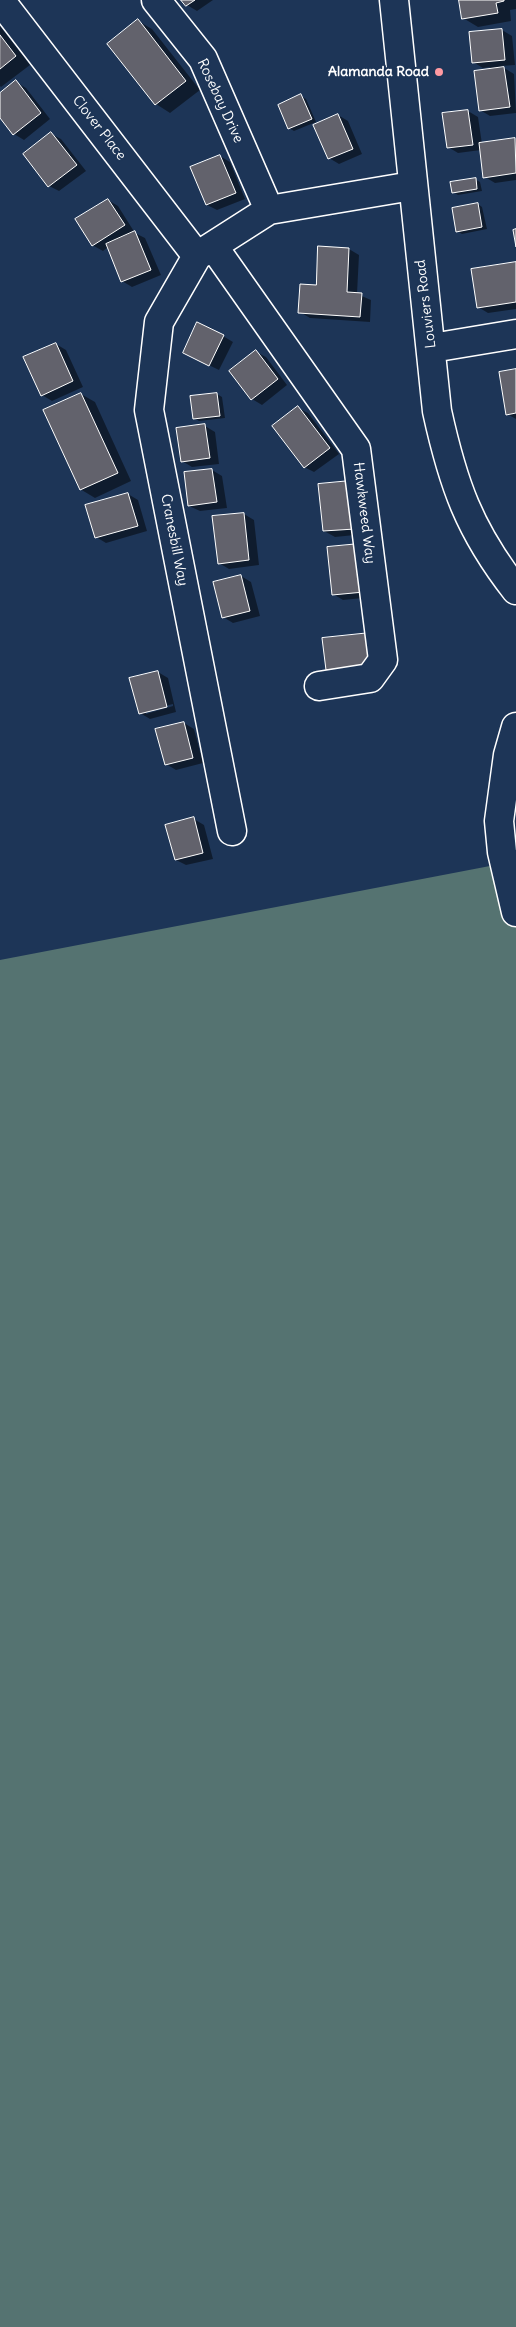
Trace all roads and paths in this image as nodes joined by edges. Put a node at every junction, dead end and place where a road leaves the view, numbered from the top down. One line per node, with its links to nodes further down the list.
1 (0, 0): 6 (street, Clover Place)
2 (156, 0): 5 (street, Rosebay Drive)
3 (394, 0): 4 (street, Louviers Road)
4 (412, 186): 5 (street); 8 (street, Louviers Road)
5 (269, 210): 6 (street)
6 (205, 251): 10 (street, Hawkweed Way); 12 (street, Cranesbill Way)
7 (516, 334): 8 (street)
8 (432, 348): 9 (street, Louviers Road)
9 (516, 590)
10 (319, 686)
11 (516, 727): 13 (street)
12 (232, 831)
13 (516, 912)

